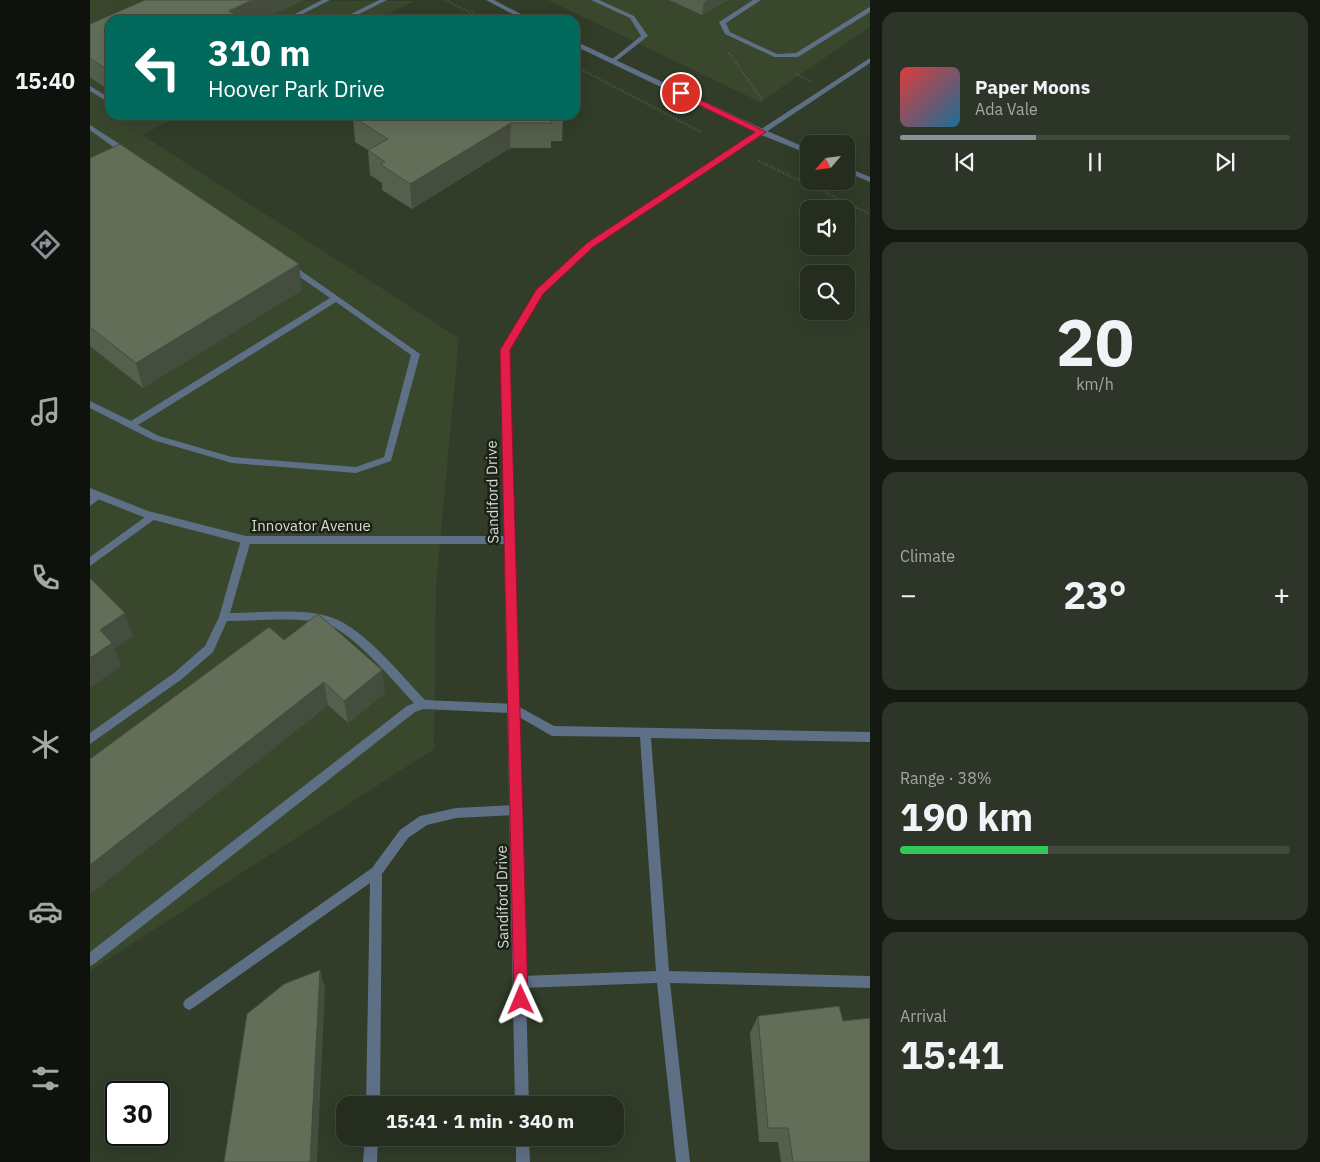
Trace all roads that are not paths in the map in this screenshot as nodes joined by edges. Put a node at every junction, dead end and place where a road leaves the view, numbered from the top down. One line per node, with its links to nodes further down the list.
1 (327, 0): 7 (street)
2 (384, 0): 8 (street)
3 (489, 0): 9 (street)
4 (594, 0): 12 (street)
5 (758, 0): 6 (street)
6 (870, 9)
7 (296, 15)
8 (352, 15)
9 (519, 15)
10 (580, 45): 12 (street)
11 (870, 60): 16 (street, Sandiford Drive)
12 (613, 61): 16 (street)
13 (90, 88): 14 (street)
14 (105, 98)
15 (90, 127): 18 (street)
16 (762, 132): 17 (street); 28 (street, Sandiford Drive)
17 (800, 148)
18 (135, 158)
19 (855, 173): 20 (street)
20 (870, 180)
21 (279, 259): 22 (street)
22 (336, 298): 24 (street); 24 (street)
23 (90, 404): 24 (street)
24 (131, 425)
25 (93, 497): 26 (street, Innovator Avenue)
26 (152, 516): 27 (street, Innovator Avenue); 29 (street)
27 (246, 540): 28 (street, Innovator Avenue); 30 (street)
28 (510, 540): 32 (street, Sandiford Drive)
29 (90, 562)
30 (224, 617): 31 (street); 35 (street)
31 (422, 704): 32 (street); 38 (street)
32 (514, 709): 33 (street); 36 (street, Sandiford Drive)
33 (645, 733): 34 (street); 39 (street)
34 (870, 737)
35 (90, 738)
36 (516, 810): 37 (street); 40 (street, Sandiford Drive)
37 (376, 872): 42 (street); 43 (street)
38 (90, 960)
39 (663, 977): 40 (street); 41 (street); 49 (street)
40 (521, 982): 44 (street, Sandiford Drive)
41 (870, 982)
42 (189, 1004)
43 (373, 1096)
44 (522, 1096)
45 (371, 1146): 47 (street)
46 (523, 1146): 48 (street)
47 (370, 1162)
48 (523, 1162)
49 (684, 1162)

